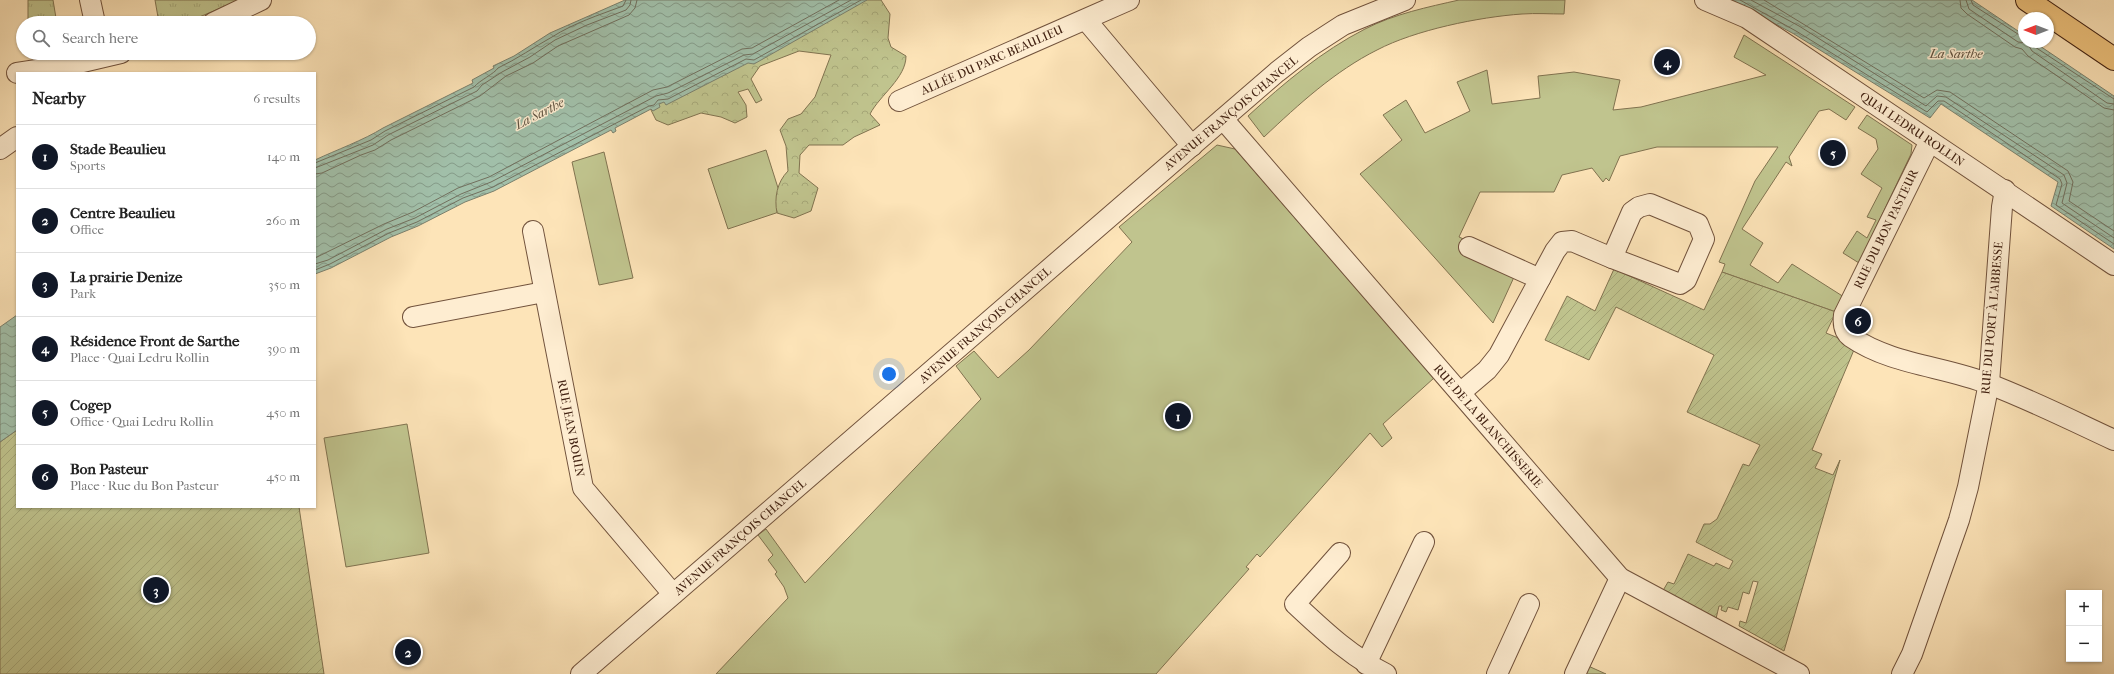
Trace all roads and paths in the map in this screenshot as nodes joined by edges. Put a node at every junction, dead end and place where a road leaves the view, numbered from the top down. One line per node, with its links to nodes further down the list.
1 (90, 0): 7 (street)
2 (261, 0): 8 (street)
3 (1129, 0): 9 (street, ALLÉE DU PARC BEAULIEU)
4 (1705, 0): 19 (street, QUAI LEDRU ROLLIN)
5 (2028, 0): 10 (main road)
6 (1394, 2): 17 (street, AVENUE FRANÇOIS CHANCEL)
7 (93, 16)
8 (228, 16)
9 (1086, 20): 16 (street, ALLÉE DU PARC BEAULIEU); 20 (street)
10 (2114, 59)
11 (91, 60): 12 (street)
12 (71, 69): 13 (street)
13 (30, 72)
14 (16, 73): 15 (street)
15 (0, 76)
16 (899, 101)
17 (1223, 119): 20 (street, AVENUE FRANÇOIS CHANCEL); 31 (street, RUE DE LA BLANCHISSERIE)
18 (16, 138): 21 (street)
19 (1930, 141): 22 (street, QUAI LEDRU ROLLIN); 30 (street, RUE DU BON PASTEUR)
20 (1192, 146): 36 (street, AVENUE FRANÇOIS CHANCEL)
21 (0, 149)
22 (2005, 190): 26 (street, QUAI LEDRU ROLLIN); 30 (street, RUE DU PORT À L'ABBESSE)
23 (533, 232): 28 (street, RUE JEAN BOUIN)
24 (1469, 247): 27 (street)
25 (1612, 258): 25 (street); 27 (street)
26 (2114, 265)
27 (1540, 279): 31 (street)
28 (544, 292): 29 (street); 36 (street, RUE JEAN BOUIN)
29 (413, 317)
30 (1989, 383): 32 (street); 44 (street, RUE DU PORT À L'ABBESSE)
31 (1460, 393): 35 (street, RUE DE LA BLANCHISSERIE)
32 (2114, 440)
33 (1424, 542): 38 (street)
34 (1340, 553): 38 (street)
35 (1620, 578): 42 (street); 43 (street, RUE DE LA BLANCHISSERIE)
36 (673, 594): 39 (street, AVENUE FRANÇOIS CHANCEL)
37 (1529, 604): 41 (street)
38 (1366, 664): 40 (street)
39 (581, 674)
40 (1386, 674)
41 (1497, 674)
42 (1575, 674)
43 (1799, 674)
44 (1902, 674)

